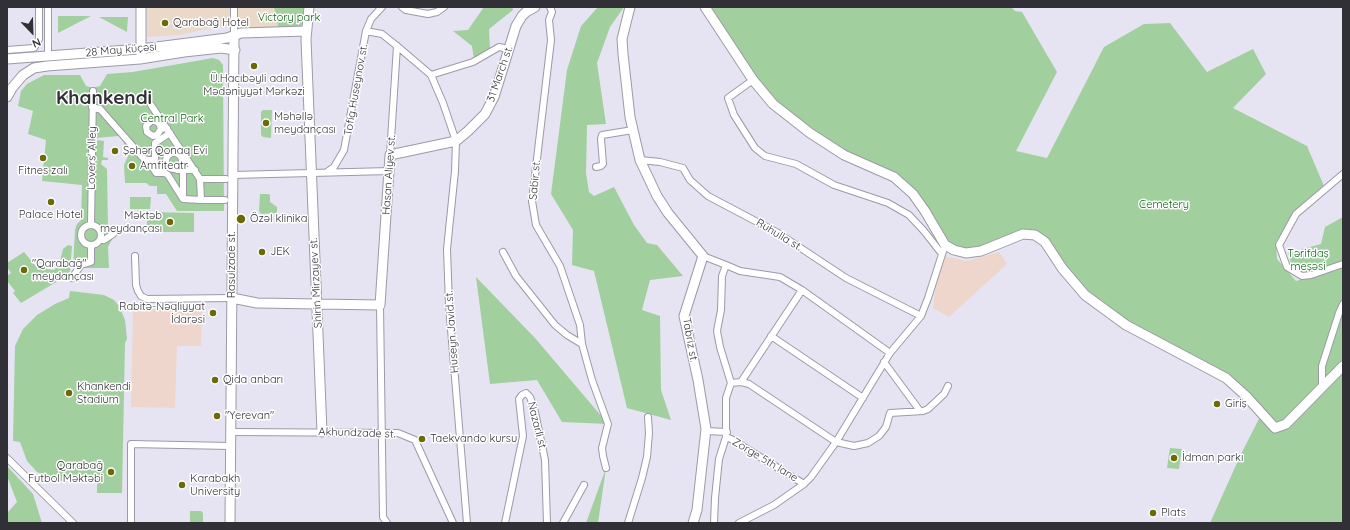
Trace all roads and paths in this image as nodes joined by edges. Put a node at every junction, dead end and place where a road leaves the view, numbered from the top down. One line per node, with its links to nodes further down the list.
1 (39, 7): 19 (street)
2 (48, 7): 21 (street)
3 (140, 7): 17 (street)
4 (234, 7): 15 (street)
5 (309, 7): 14 (street, Shirin Mirzayev st.)
6 (382, 7): 13 (street, Tofig Huseynov st.)
7 (402, 7): 8 (street)
8 (444, 7)
9 (535, 7): 18 (street, 31 March st.)
10 (550, 7): 71 (street, Sabir st.)
11 (630, 7): 31 (street)
12 (704, 7): 25 (street)
13 (366, 31): 16 (street); 44 (street, Tofig Huseynov st.)
14 (306, 35): 15 (street, 28 May küçəsi); 45 (street, Shirin Mirzayev st.)
15 (234, 36): 17 (street, 28 May küçəsi); 20 (street, Rasulzade st.)
16 (398, 46): 24 (street); 35 (street, Hasan Aliyev st.)
17 (141, 49): 21 (street, 28 May küçəsi); 23 (street)
18 (509, 49): 24 (street); 33 (street, 31 March st.)
19 (7, 50)
20 (235, 50): 23 (street); 47 (street, Rasulzade st.)
21 (48, 56): 22 (street, 28 May küçəsi)
22 (7, 58)
23 (140, 59): 27 (street)
24 (431, 75): 33 (street, Huseyn Javid st.)
25 (753, 80): 55 (street); 58 (street)
26 (93, 91): 28 (street, Lovers' Alley)
27 (7, 97)
28 (92, 107): 38 (street); 52 (street, Lovers' Alley)
29 (153, 120): 30 (street); 30 (street); 30 (street)
30 (166, 130): 32 (street); 38 (street)
31 (632, 130): 36 (street); 39 (street)
32 (175, 140): 34 (street); 42 (street)
33 (456, 140): 35 (street, 31 March st.); 100 (street, Huseyn Javid st.)
34 (171, 153): 37 (street); 40 (street)
35 (390, 155): 43 (street, Hasan Aliyev st.)
36 (640, 160): 60 (street); 69 (street, Ruhulla st.)
37 (166, 162): 38 (street); 40 (street)
38 (151, 163): 40 (street); 49 (street)
39 (596, 167)
40 (174, 170): 41 (street)
41 (183, 170): 42 (street); 49 (street)
42 (195, 170): 48 (street)
43 (390, 171): 44 (street); 68 (street, Hasan Aliyev st.)
44 (327, 172): 45 (street)
45 (310, 174): 47 (street); 66 (street, Shirin Mirzayev st.)
46 (1343, 174): 62 (street)
47 (229, 177): 48 (street); 65 (street, Rasulzade st.)
48 (200, 179): 50 (street)
49 (183, 200): 50 (street)
50 (201, 200): 51 (street)
51 (226, 200)
52 (91, 225): 54 (street); 56 (street)
53 (113, 234): 54 (street)
54 (100, 240): 56 (street)
55 (945, 245): 58 (street); 78 (street)
56 (91, 246): 63 (street)
57 (503, 252): 71 (street)
58 (942, 254): 69 (street)
59 (135, 256): 65 (street)
60 (703, 256): 61 (street); 82 (street, Tabriz st.)
61 (726, 264): 64 (street); 76 (street)
62 (1343, 264)
63 (72, 278)
64 (802, 290): 70 (street); 72 (street)
65 (232, 298): 66 (street); 83 (street, Rasulzade st.)
66 (317, 304): 68 (street); 84 (street, Shirin Mirzayev st.)
67 (1343, 304): 78 (street)
68 (380, 305): 85 (street, Hasan Aliyev st.)
69 (921, 316): 72 (street)
70 (771, 336): 75 (street); 79 (street)
71 (582, 344): 90 (street, Sabir st.)
72 (890, 353): 73 (street)
73 (884, 362): 79 (street); 80 (street)
74 (1343, 366): 78 (street)
75 (741, 382): 76 (street); 87 (street)
76 (731, 384): 86 (street)
77 (948, 386): 80 (street)
78 (1322, 387)
79 (863, 398): 87 (street)
80 (920, 411): 87 (street)
81 (648, 417): 104 (street)
82 (706, 431): 86 (street); 105 (street, Tabriz st.)
83 (231, 432): 84 (street, Akhundzade st.); 88 (street, Rasulzade st.)
84 (322, 432): 85 (street, Akhundzade st.)
85 (381, 432): 93 (street, Hasan Aliyev st.); 99 (street, Akhundzade st.)
86 (726, 435): 91 (street, Zorge 5th lane); 106 (street)
87 (836, 442): 91 (street)
88 (230, 446): 95 (street); 96 (street, Rasulzade st.)
89 (7, 458): 94 (street)
90 (606, 468)
91 (804, 484): 107 (street)
92 (584, 485): 103 (street)
93 (383, 517): 97 (street); 98 (street)
94 (73, 523)
95 (131, 523)
96 (230, 523)
97 (377, 523)
98 (387, 523)
99 (454, 523)
100 (467, 523)
101 (506, 523): 102 (street, Nazarli st.)
102 (547, 523)
103 (562, 523)
104 (628, 523)
105 (693, 523)
106 (714, 523)
107 (739, 523)

